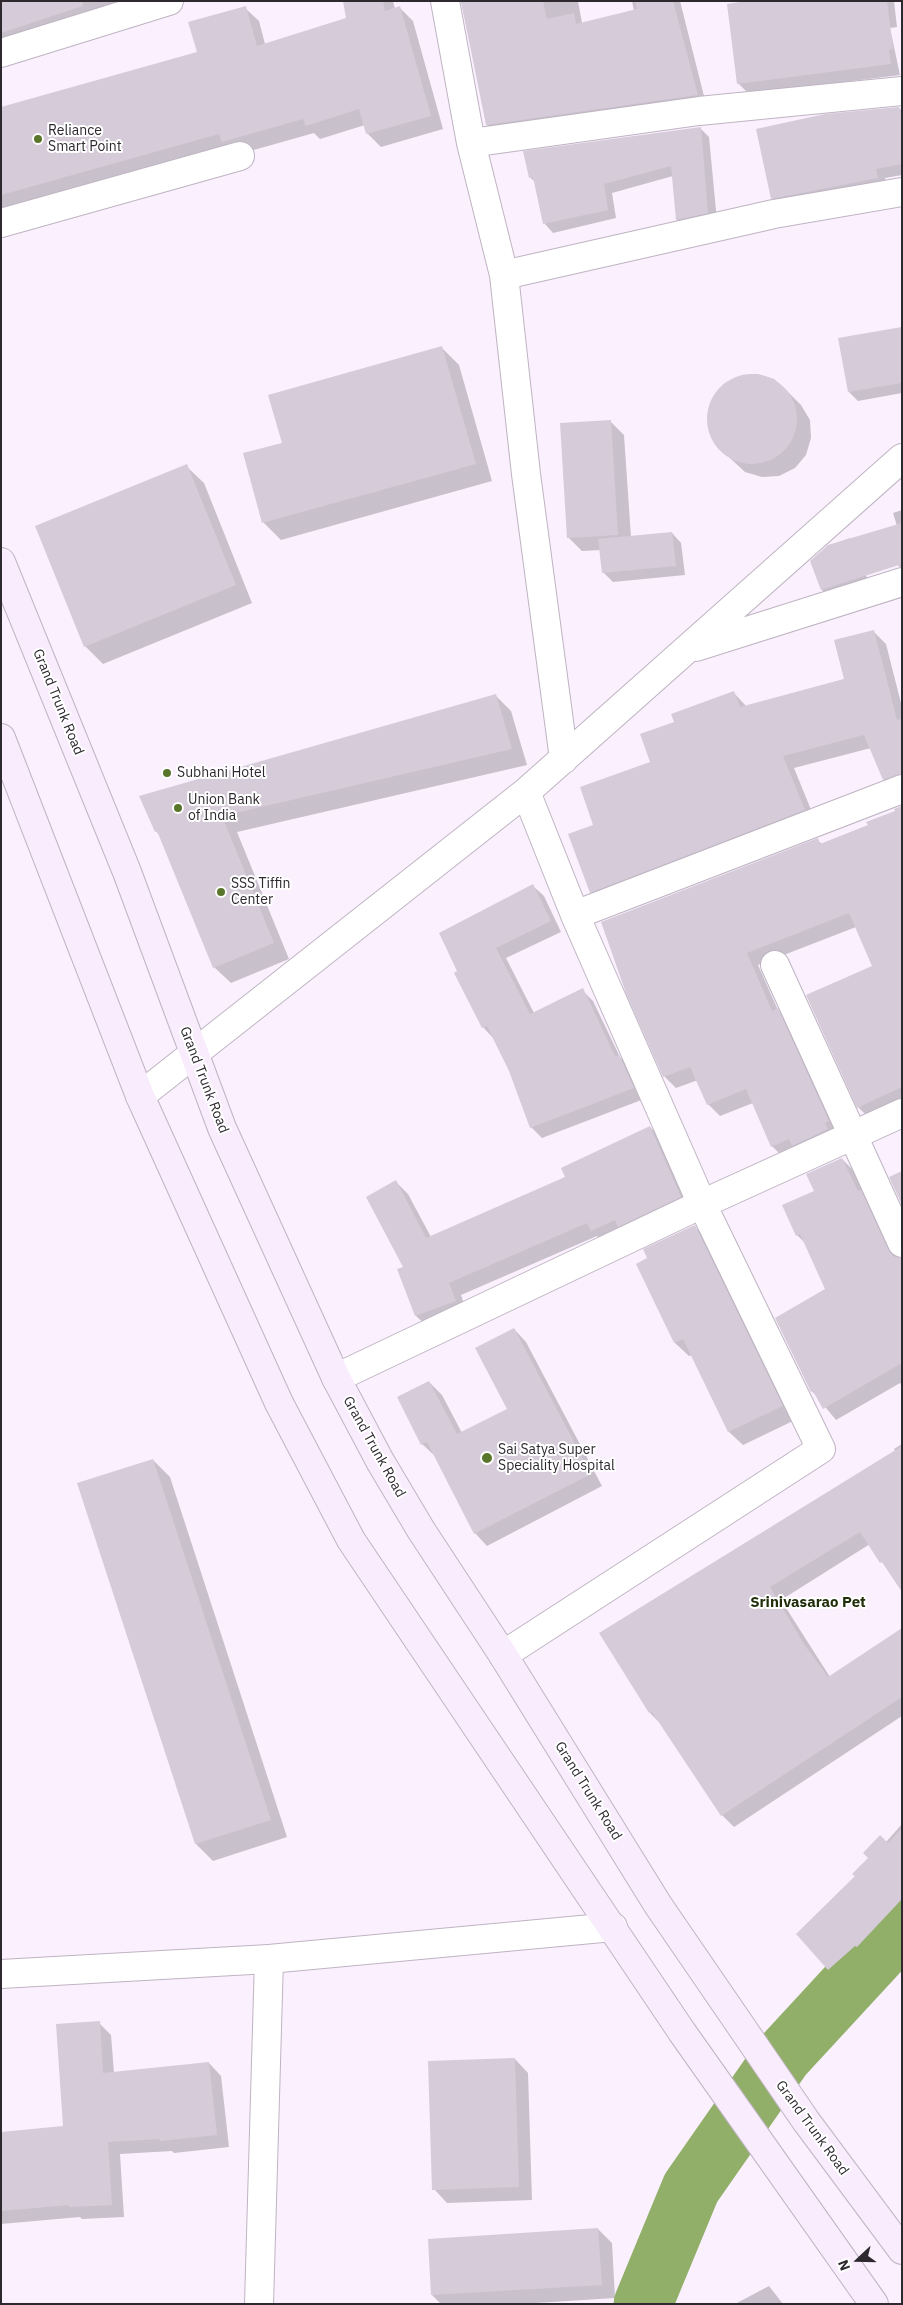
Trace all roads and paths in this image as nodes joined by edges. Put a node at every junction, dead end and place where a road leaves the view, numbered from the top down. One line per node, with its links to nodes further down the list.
1 (169, 1): 3 (street)
2 (445, 1): 5 (street)
3 (1, 53)
4 (902, 91): 5 (street)
5 (471, 144): 9 (street)
6 (240, 156): 8 (street)
7 (902, 192): 9 (street)
8 (1, 223)
9 (504, 275): 15 (street)
10 (902, 458): 13 (street)
11 (1, 562): 20 (main road, Grand Trunk Road)
12 (902, 582): 13 (street)
13 (686, 650): 15 (street)
14 (1, 738): 21 (main road)
15 (564, 758): 17 (street)
16 (902, 788): 18 (street)
17 (526, 792): 18 (street); 20 (street)
18 (575, 916): 24 (street)
19 (775, 965): 23 (street)
20 (193, 1054): 21 (street); 26 (main road, Grand Trunk Road)
21 (140, 1096): 28 (main road)
22 (902, 1113): 23 (street)
23 (853, 1136): 24 (street); 25 (street)
24 (702, 1204): 26 (street); 27 (street)
25 (902, 1242)
26 (336, 1378): 27 (main road, Grand Trunk Road)
27 (503, 1655): 31 (main road, Grand Trunk Road)
28 (613, 1927): 29 (street); 33 (main road)
29 (269, 1958): 30 (street); 32 (street)
30 (1, 1974)
31 (900, 2243)
32 (258, 2304)
33 (874, 2304)

